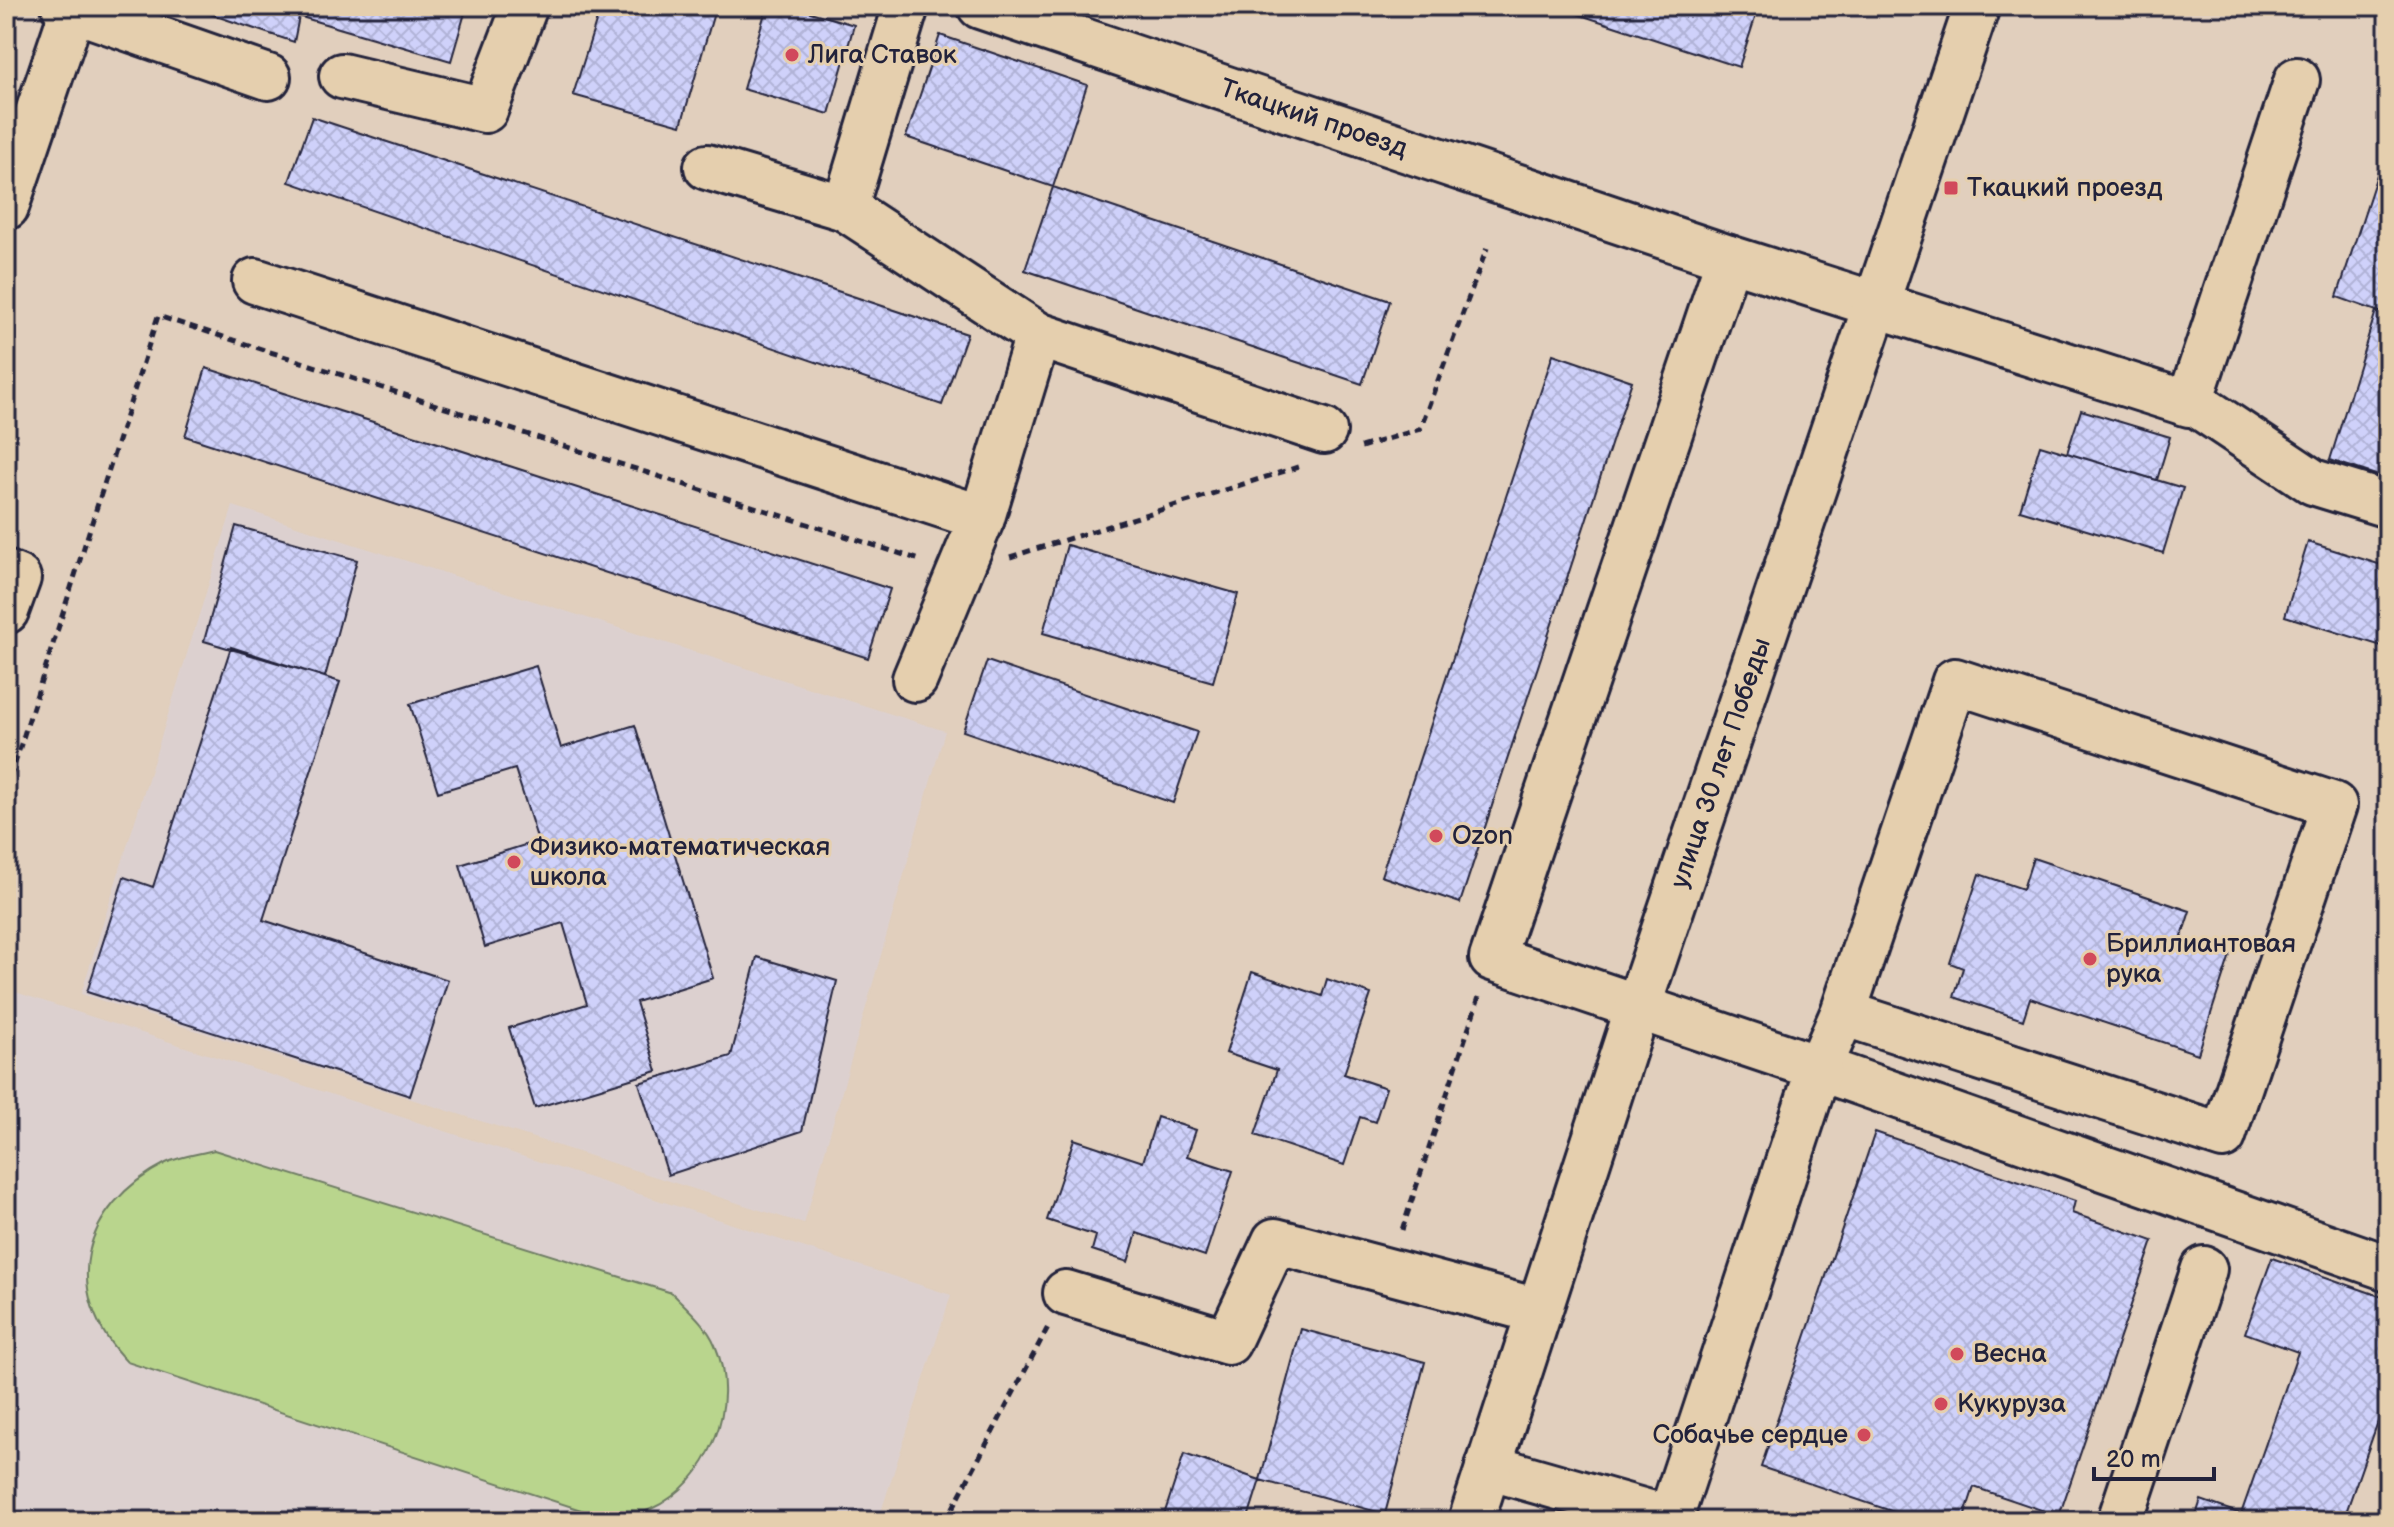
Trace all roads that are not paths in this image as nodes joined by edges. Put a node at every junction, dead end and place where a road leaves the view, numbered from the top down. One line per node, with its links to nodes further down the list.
1 (525, 6): 6 (street)
2 (906, 6): 11 (street)
3 (980, 6): 12 (street, Ткацкий проезд)
4 (1977, 6): 14 (street, улица 30 лет Победы)
5 (69, 8): 7 (street); 10 (street)
6 (342, 76)
7 (268, 77)
8 (2297, 80): 16 (street)
9 (707, 167): 11 (street)
10 (6, 207)
11 (845, 208): 15 (street)
12 (1729, 258): 14 (street, Ткацкий проезд); 23 (street)
13 (255, 281): 19 (street)
14 (1876, 305): 16 (street, Ткацкий проезд); 23 (street, улица 30 лет Победы)
15 (1038, 335): 17 (street); 19 (street)
16 (2190, 400): 18 (street)
17 (1324, 450)
18 (2388, 505)
19 (982, 518): 22 (street)
20 (6, 573): 21 (street)
21 (6, 611)
22 (915, 679)
23 (1638, 1007): 25 (street); 29 (street, улица 30 лет Победы)
24 (1843, 1013): 24 (street); 25 (street)
25 (1819, 1068): 26 (street); 31 (street)
26 (2388, 1268)
27 (2204, 1269): 33 (street)
28 (1066, 1293): 29 (street)
29 (1538, 1311): 30 (street, улица 30 лет Победы)
30 (1488, 1467): 31 (street); 32 (street, улица 30 лет Победы)
31 (1673, 1520)
32 (1471, 1521)
33 (2120, 1521)

